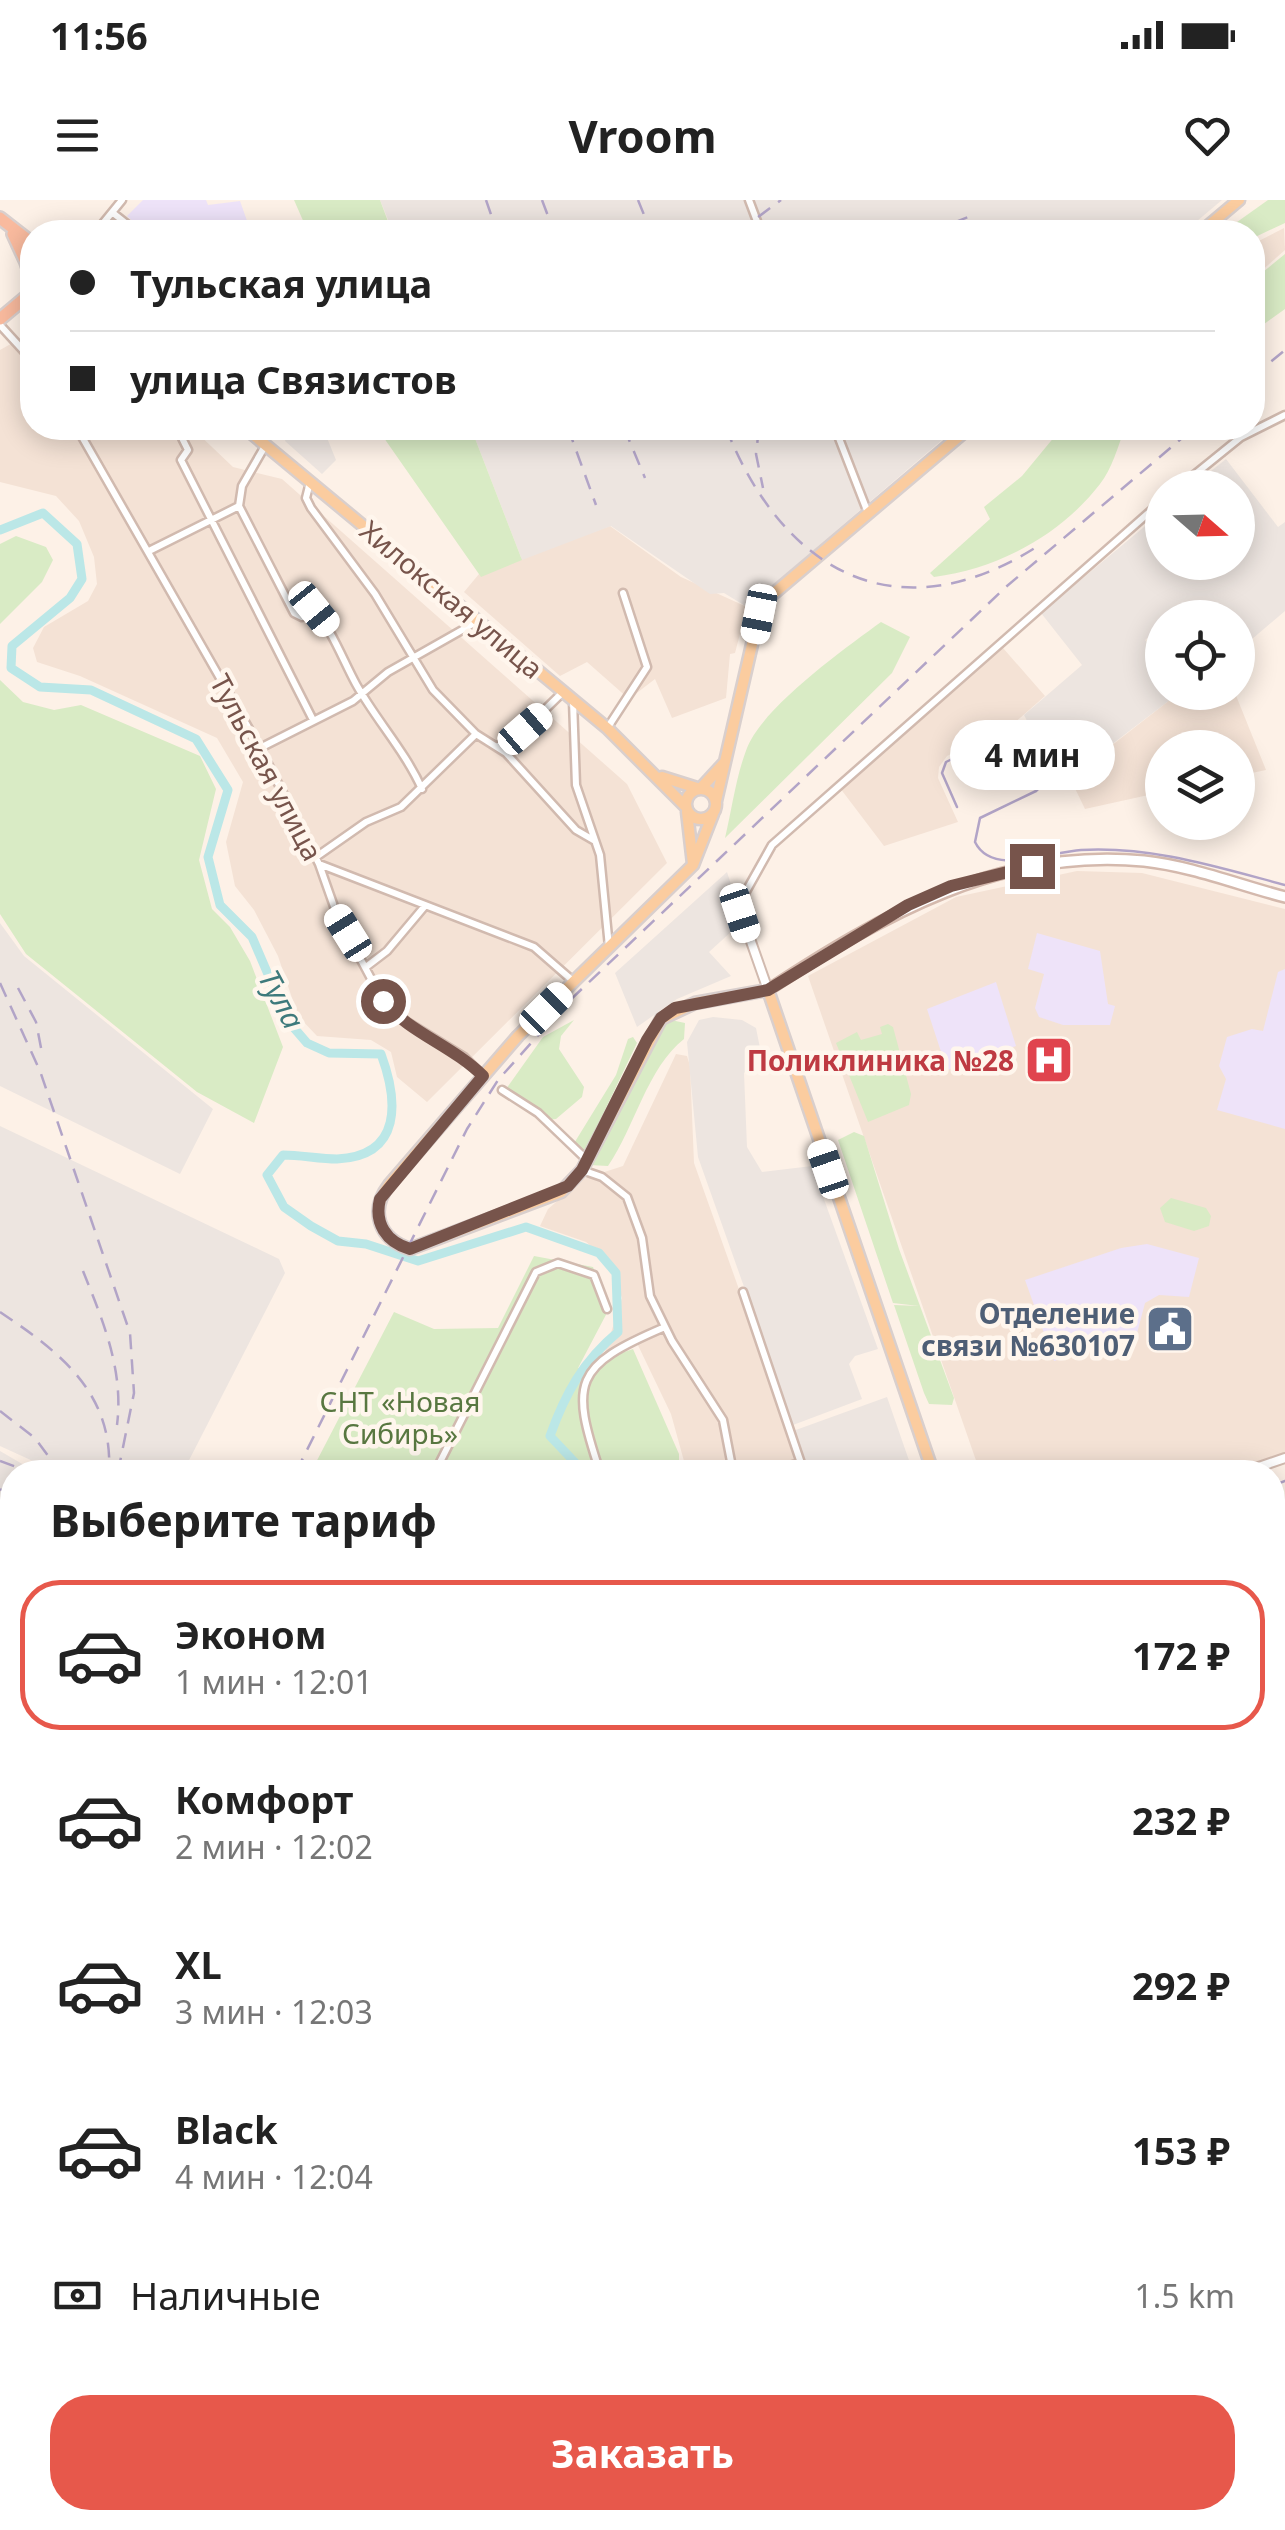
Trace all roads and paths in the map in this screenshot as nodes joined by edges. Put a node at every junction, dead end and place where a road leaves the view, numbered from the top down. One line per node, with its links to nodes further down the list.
1 (122, 200): 3 (street)
2 (1240, 200): 7 (main road)
3 (112, 213): 5 (street); 6 (street)
4 (0, 218): 8 (highway)
5 (106, 220)
6 (121, 220)
7 (1216, 220)
8 (11, 230): 9 (highway); 10 (highway)
9 (20, 236)
10 (20, 248)
11 (20, 303): 12 (highway)
12 (0, 322): 13 (street)
13 (20, 346)
14 (85, 440): 27 (street, Тульская улица)
15 (183, 440): 26 (street)
16 (260, 440): 20 (main road, Хилокская улица)
17 (841, 440): 24 (street)
18 (955, 440): 24 (main road)
19 (1238, 440): 21 (street)
20 (266, 445): 22 (main road, Хилокская улица); 23 (street)
21 (1201, 470)
22 (310, 481): 29 (main road, Хилокская улица); 30 (street)
23 (239, 506): 26 (street); 32 (street)
24 (868, 512): 39 (main road)
25 (1145, 517): 50 (street)
26 (210, 519): 27 (street); 34 (street)
27 (151, 550): 38 (street, Тульская улица)
28 (624, 593): 35 (street)
29 (479, 620): 30 (street); 31 (main road, Хилокская улица)
30 (415, 654): 32 (street); 36 (street)
31 (563, 692): 33 (main road, Хилокская улица); 37 (street)
32 (364, 694): 34 (street); 42 (street)
33 (572, 700): 35 (main road, Хилокская улица); 45 (street)
34 (312, 718): 38 (street)
35 (607, 728): 40 (main road, Хилокская улица)
36 (476, 734): 37 (street); 42 (street)
37 (498, 746): 45 (street)
38 (260, 748): 46 (street, Тульская улица)
39 (729, 757): 41 (main road); 43 (main road)
40 (657, 774): 41 (main road); 44 (main road, Хилокская улица)
41 (699, 788): 43 (main road); 44 (main road)
42 (422, 789): 46 (street)
43 (715, 808): 44 (main road); 47 (main road)
44 (686, 809): 47 (main road)
45 (596, 841): 51 (street)
46 (318, 861): 49 (street); 52 (street, Тульская улица)
47 (693, 865): 51 (main road)
48 (1285, 897): 54 (main road)
49 (424, 907): 52 (street); 53 (street)
50 (740, 913): 54 (street)
51 (608, 947): 53 (main road)
52 (366, 968): 55 (street, Тульская улица)
53 (574, 981): 55 (main road)
54 (768, 990): 57 (main road); 65 (main road)
55 (483, 1076): 57 (main road)
56 (502, 1090): 57 (street)
57 (585, 1165): 60 (street)
58 (742, 1292): 64 (street)
59 (607, 1309): 61 (street)
60 (665, 1327): 62 (street); 63 (street)
61 (441, 1460)
62 (596, 1460)
63 (730, 1460)
64 (799, 1460)
65 (929, 1460)

